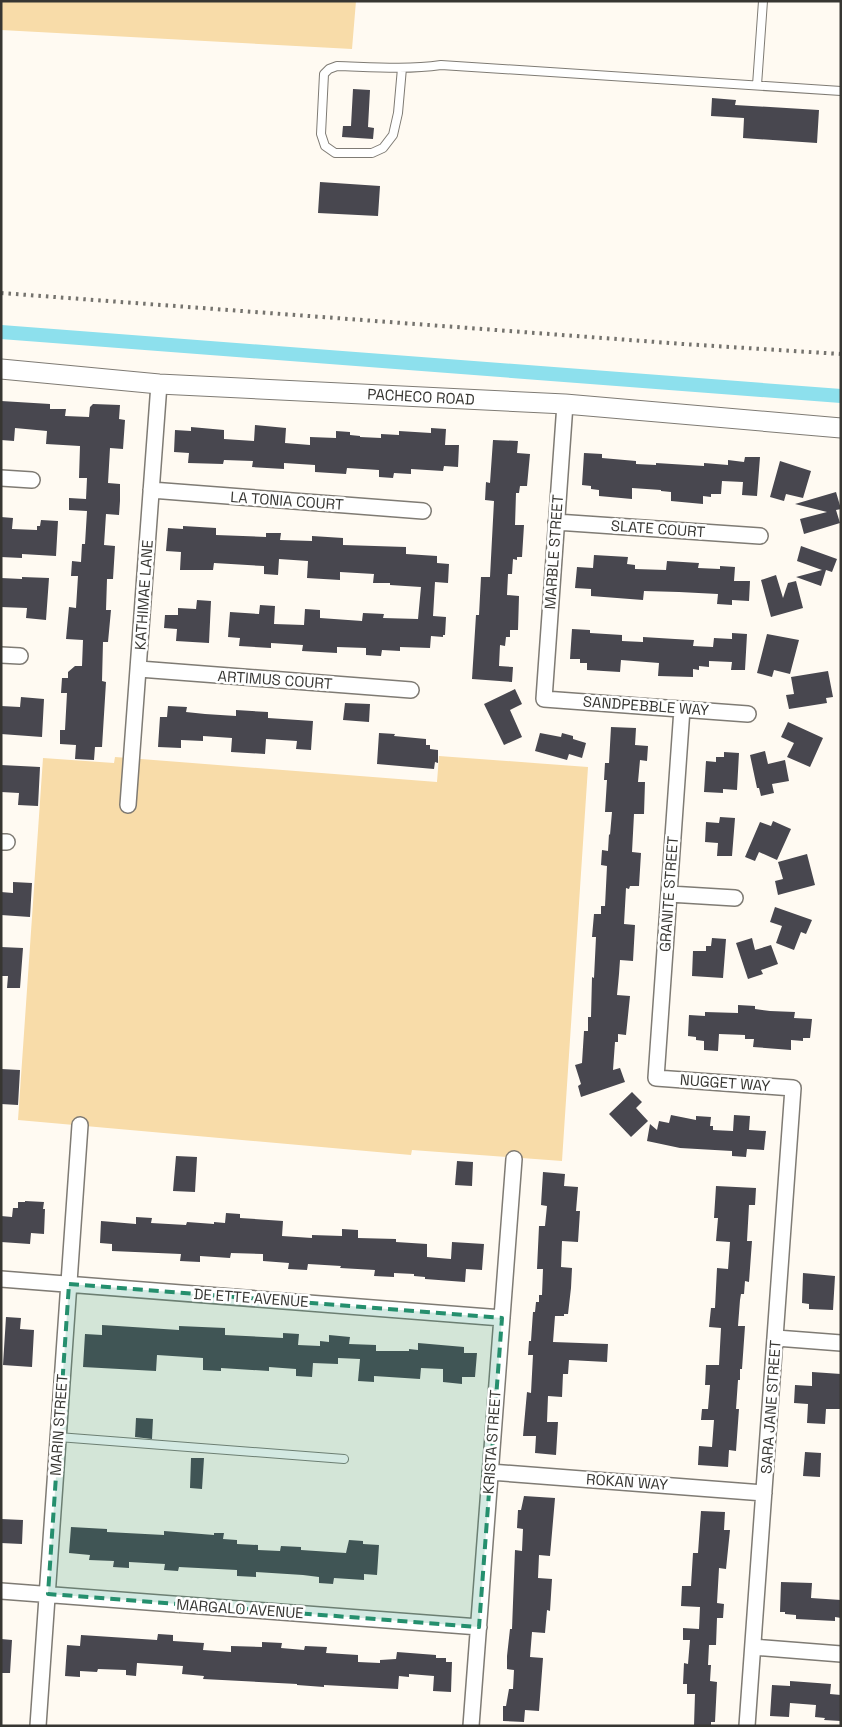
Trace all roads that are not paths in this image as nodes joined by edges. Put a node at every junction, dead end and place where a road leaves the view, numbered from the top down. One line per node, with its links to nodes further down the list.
1 (763, 1): 3 (lane)
2 (402, 68): 2 (lane); 3 (lane)
3 (758, 85): 4 (lane)
4 (841, 91)
5 (1, 369): 6 (street, PACHECO ROAD)
6 (159, 384): 7 (street, PACHECO ROAD); 11 (street, KATHIMAE LANE)
7 (565, 404): 8 (street, PACHECO ROAD); 13 (street, MARBLE STREET)
8 (841, 428)
9 (1, 478): 10 (street)
10 (32, 480)
11 (152, 490): 12 (street, LA TONIA COURT); 17 (street, KATHIMAE LANE)
12 (423, 511)
13 (556, 522): 14 (street, SLATE COURT); 19 (street, MARBLE STREET)
14 (760, 536)
15 (1, 655): 16 (street)
16 (20, 656)
17 (139, 669): 18 (street, ARTIMUS COURT); 22 (street, KATHIMAE LANE)
18 (411, 690)
19 (544, 699): 20 (street, SANDPEBBLE WAY)
20 (682, 709): 21 (street, SANDPEBBLE WAY); 23 (street, GRANITE STREET)
21 (748, 714)
22 (128, 805)
23 (669, 894): 24 (street); 25 (street, GRANITE STREET)
24 (735, 898)
25 (656, 1078): 26 (street, NUGGET WAY)
26 (793, 1088): 32 (street, SARA JANE STREET)
27 (80, 1125): 30 (street, MARIN STREET)
28 (514, 1159): 31 (street, KRISTA STREET)
29 (1, 1279): 30 (street, DE ETTE AVENUE)
30 (69, 1284): 31 (street, DE ETTE AVENUE); 34 (street, MARIN STREET)
31 (502, 1318): 36 (street, KRISTA STREET)
32 (776, 1338): 33 (street); 37 (street, SARA JANE STREET)
33 (841, 1342)
34 (58, 1438): 35 (lane); 39 (street, MARIN STREET)
35 (344, 1459)
36 (490, 1472): 37 (street, ROKAN WAY); 40 (street, KRISTA STREET)
37 (764, 1492): 41 (street, SARA JANE STREET)
38 (1, 1590): 39 (street, MARGALO AVENUE)
39 (48, 1594): 40 (street, MARGALO AVENUE); 43 (street, MARIN STREET)
40 (479, 1627): 44 (street, KRISTA STREET)
41 (753, 1647): 42 (street); 45 (street, SARA JANE STREET)
42 (841, 1654)
43 (38, 1726)
44 (471, 1726)
45 (747, 1726)

